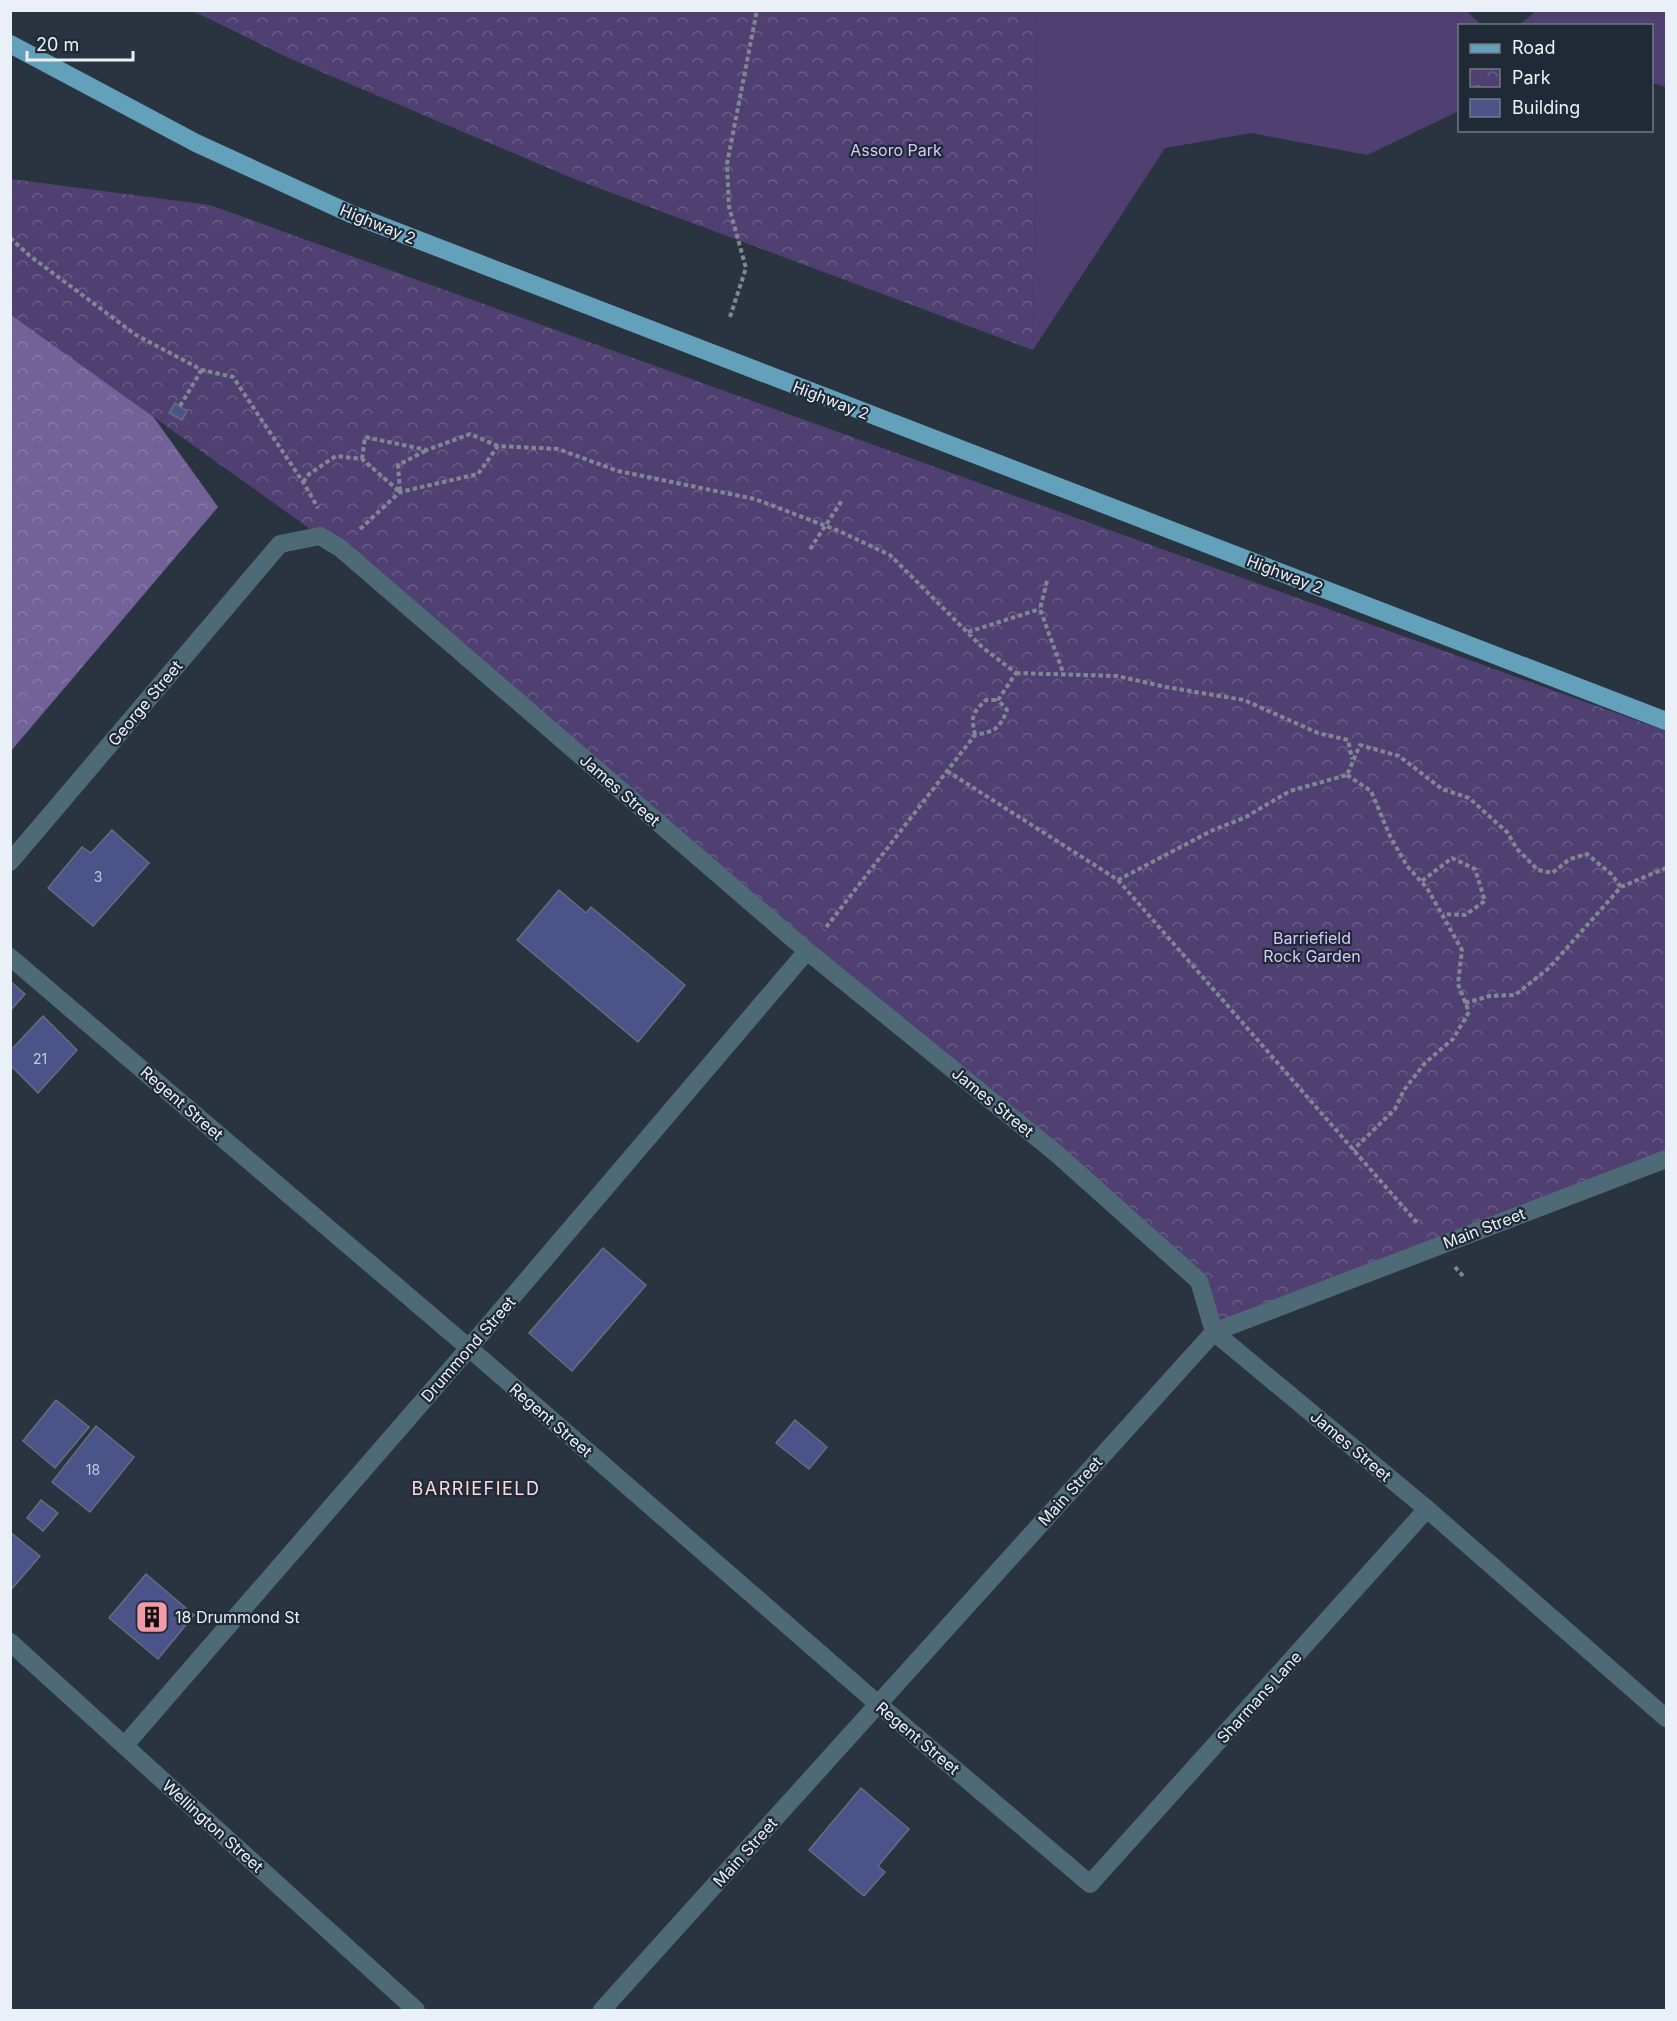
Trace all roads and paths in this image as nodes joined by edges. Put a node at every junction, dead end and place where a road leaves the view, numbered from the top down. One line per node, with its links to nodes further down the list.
1 (757, 10): 4 (path)
2 (10, 44): 22 (main road, Highway 2)
3 (10, 238): 5 (path)
4 (730, 317)
5 (202, 370): 6 (path); 9 (path)
6 (180, 406)
7 (498, 446): 8 (path); 10 (path); 12 (path)
8 (427, 450): 9 (path); 10 (path)
9 (362, 459): 10 (path)
10 (400, 492): 14 (path)
11 (843, 499): 12 (path)
12 (825, 526): 15 (path); 18 (path)
13 (280, 544): 14 (street, James Street); 27 (street, George Street)
14 (340, 548): 33 (street, James Street)
15 (810, 549)
16 (1047, 581): 17 (path)
17 (1040, 609): 18 (path); 20 (path)
18 (968, 632): 19 (path)
19 (1016, 673): 20 (path); 21 (path)
20 (1064, 675): 24 (path)
21 (998, 700): 23 (path); 23 (path)
22 (1666, 721)
23 (975, 735): 25 (path)
24 (1353, 760): 26 (path); 31 (path)
25 (947, 771): 29 (path); 33 (path)
26 (1347, 775): 29 (path); 30 (path)
27 (10, 862)
28 (1666, 868): 31 (path)
29 (1118, 880): 36 (path)
30 (1421, 881): 32 (path); 32 (path)
31 (1621, 887): 35 (path)
32 (1442, 914): 35 (path)
33 (807, 951): 40 (street, James Street); 41 (street, Drummond Street)
34 (10, 957): 41 (street, Regent Street)
35 (1465, 1003): 36 (path)
36 (1353, 1150): 38 (path)
37 (1666, 1159): 38 (street, Main Street)
38 (1437, 1246): 39 (path); 40 (street, Main Street)
39 (1463, 1276)
40 (1214, 1332): 42 (street, James Street); 44 (street, Main Street)
41 (469, 1348): 44 (street, Regent Street); 46 (street, Drummond Street)
42 (1427, 1509): 45 (street, James Street); 47 (street, Sharmans Lane)
43 (10, 1642): 46 (street, Wellington Street)
44 (878, 1704): 47 (street, Regent Street); 49 (street, Main Street)
45 (1666, 1718)
46 (125, 1745): 48 (street, Wellington Street)
47 (1090, 1884)
48 (416, 2010)
49 (602, 2010)

